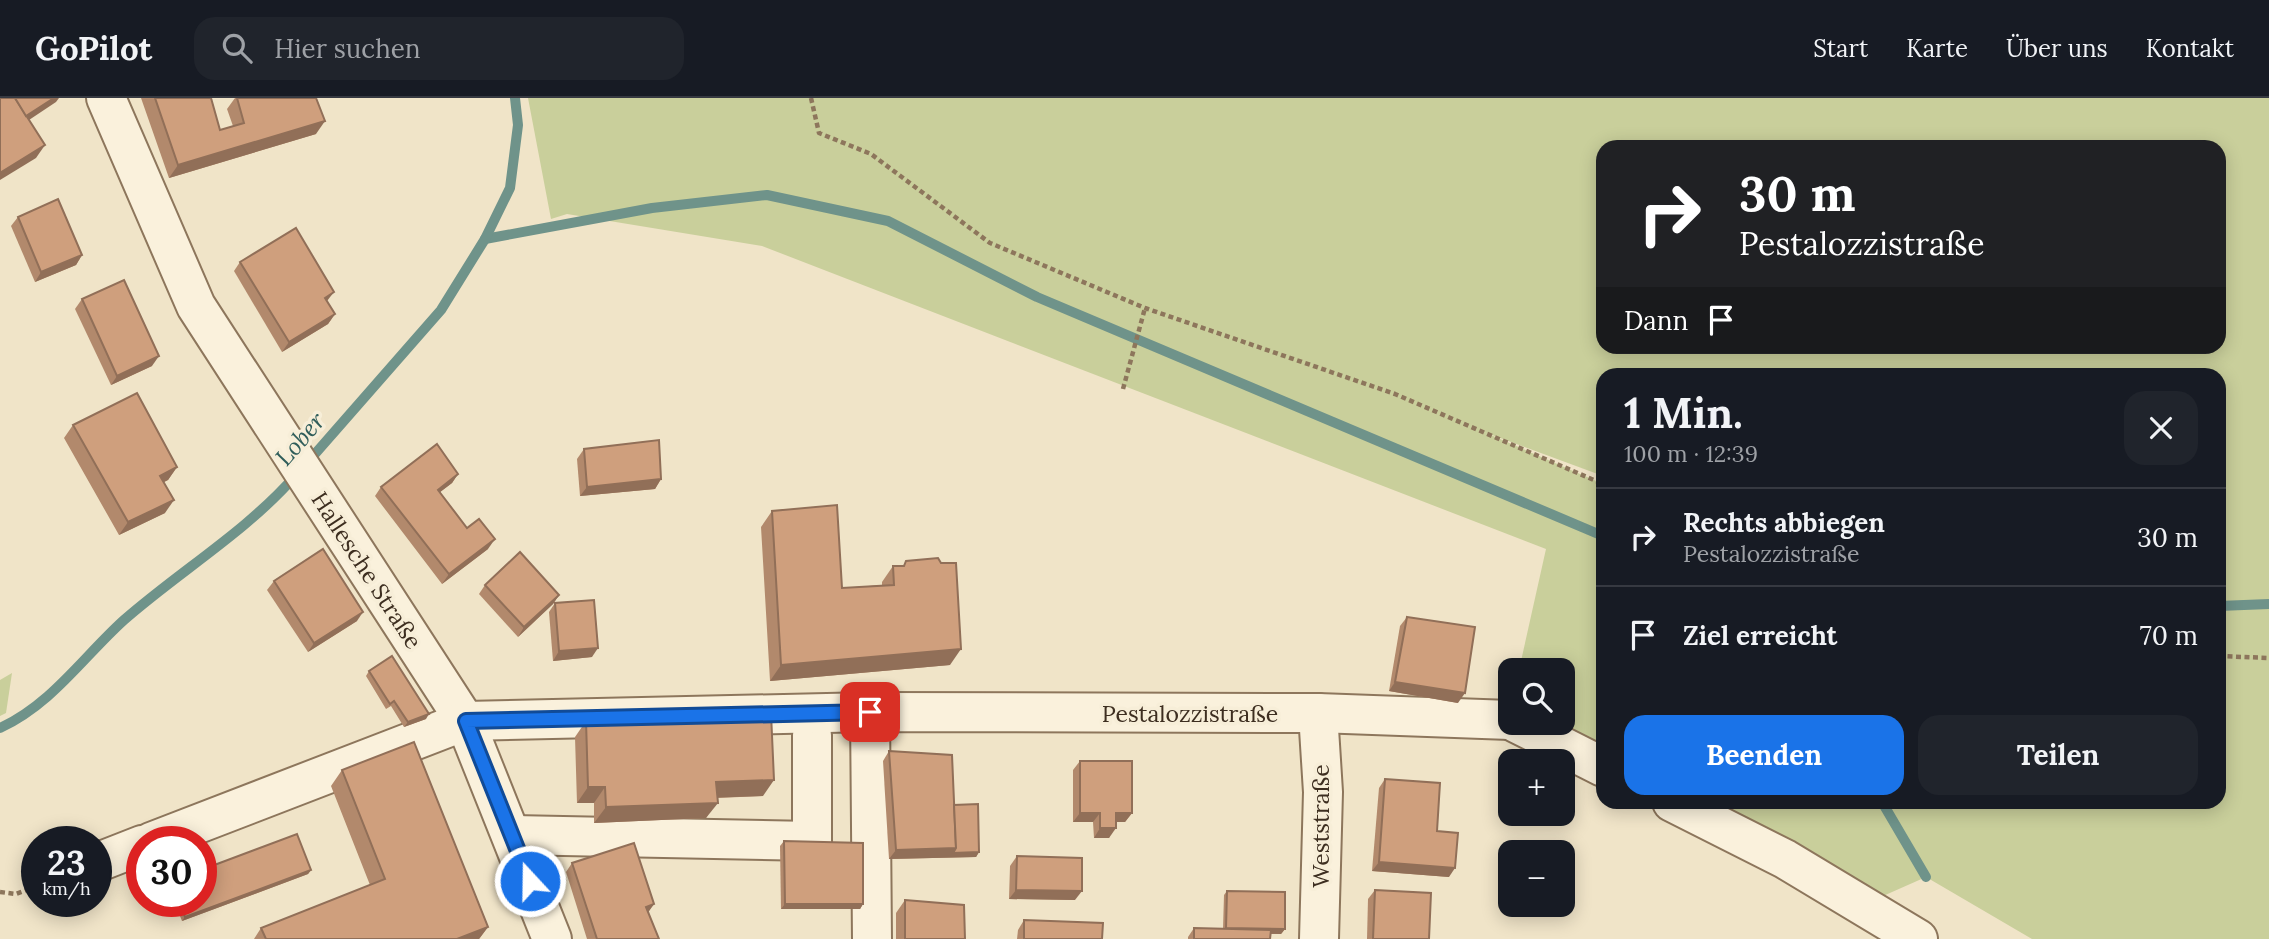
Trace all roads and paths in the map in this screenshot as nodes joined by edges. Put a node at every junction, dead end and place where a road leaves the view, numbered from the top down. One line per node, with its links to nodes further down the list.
1 (106, 98): 11 (street, Hallesche Straße)
2 (811, 98): 3 (path)
3 (1145, 308): 4 (path); 5 (path)
4 (1123, 389)
5 (1596, 481)
6 (2226, 656): 7 (path)
7 (2269, 658)
8 (870, 712): 9 (street, Pestalozzistraße); 11 (street, Pestalozzistraße); 21 (street)
9 (1318, 713): 10 (street, Pestalozzistraße); 22 (street, Weststraße)
10 (1498, 720)
11 (466, 721): 16 (street, Pestalozzistraße); 17 (street, Hallesche Straße)
12 (812, 735): 17 (street)
13 (1540, 735): 14 (street)
14 (1596, 763)
15 (1686, 809): 23 (street)
16 (193, 826)
17 (513, 835): 20 (street, Hallesche Straße)
18 (0, 892): 19 (path)
19 (21, 892)
20 (552, 939)
21 (872, 939)
22 (1318, 939)
23 (1918, 939)

